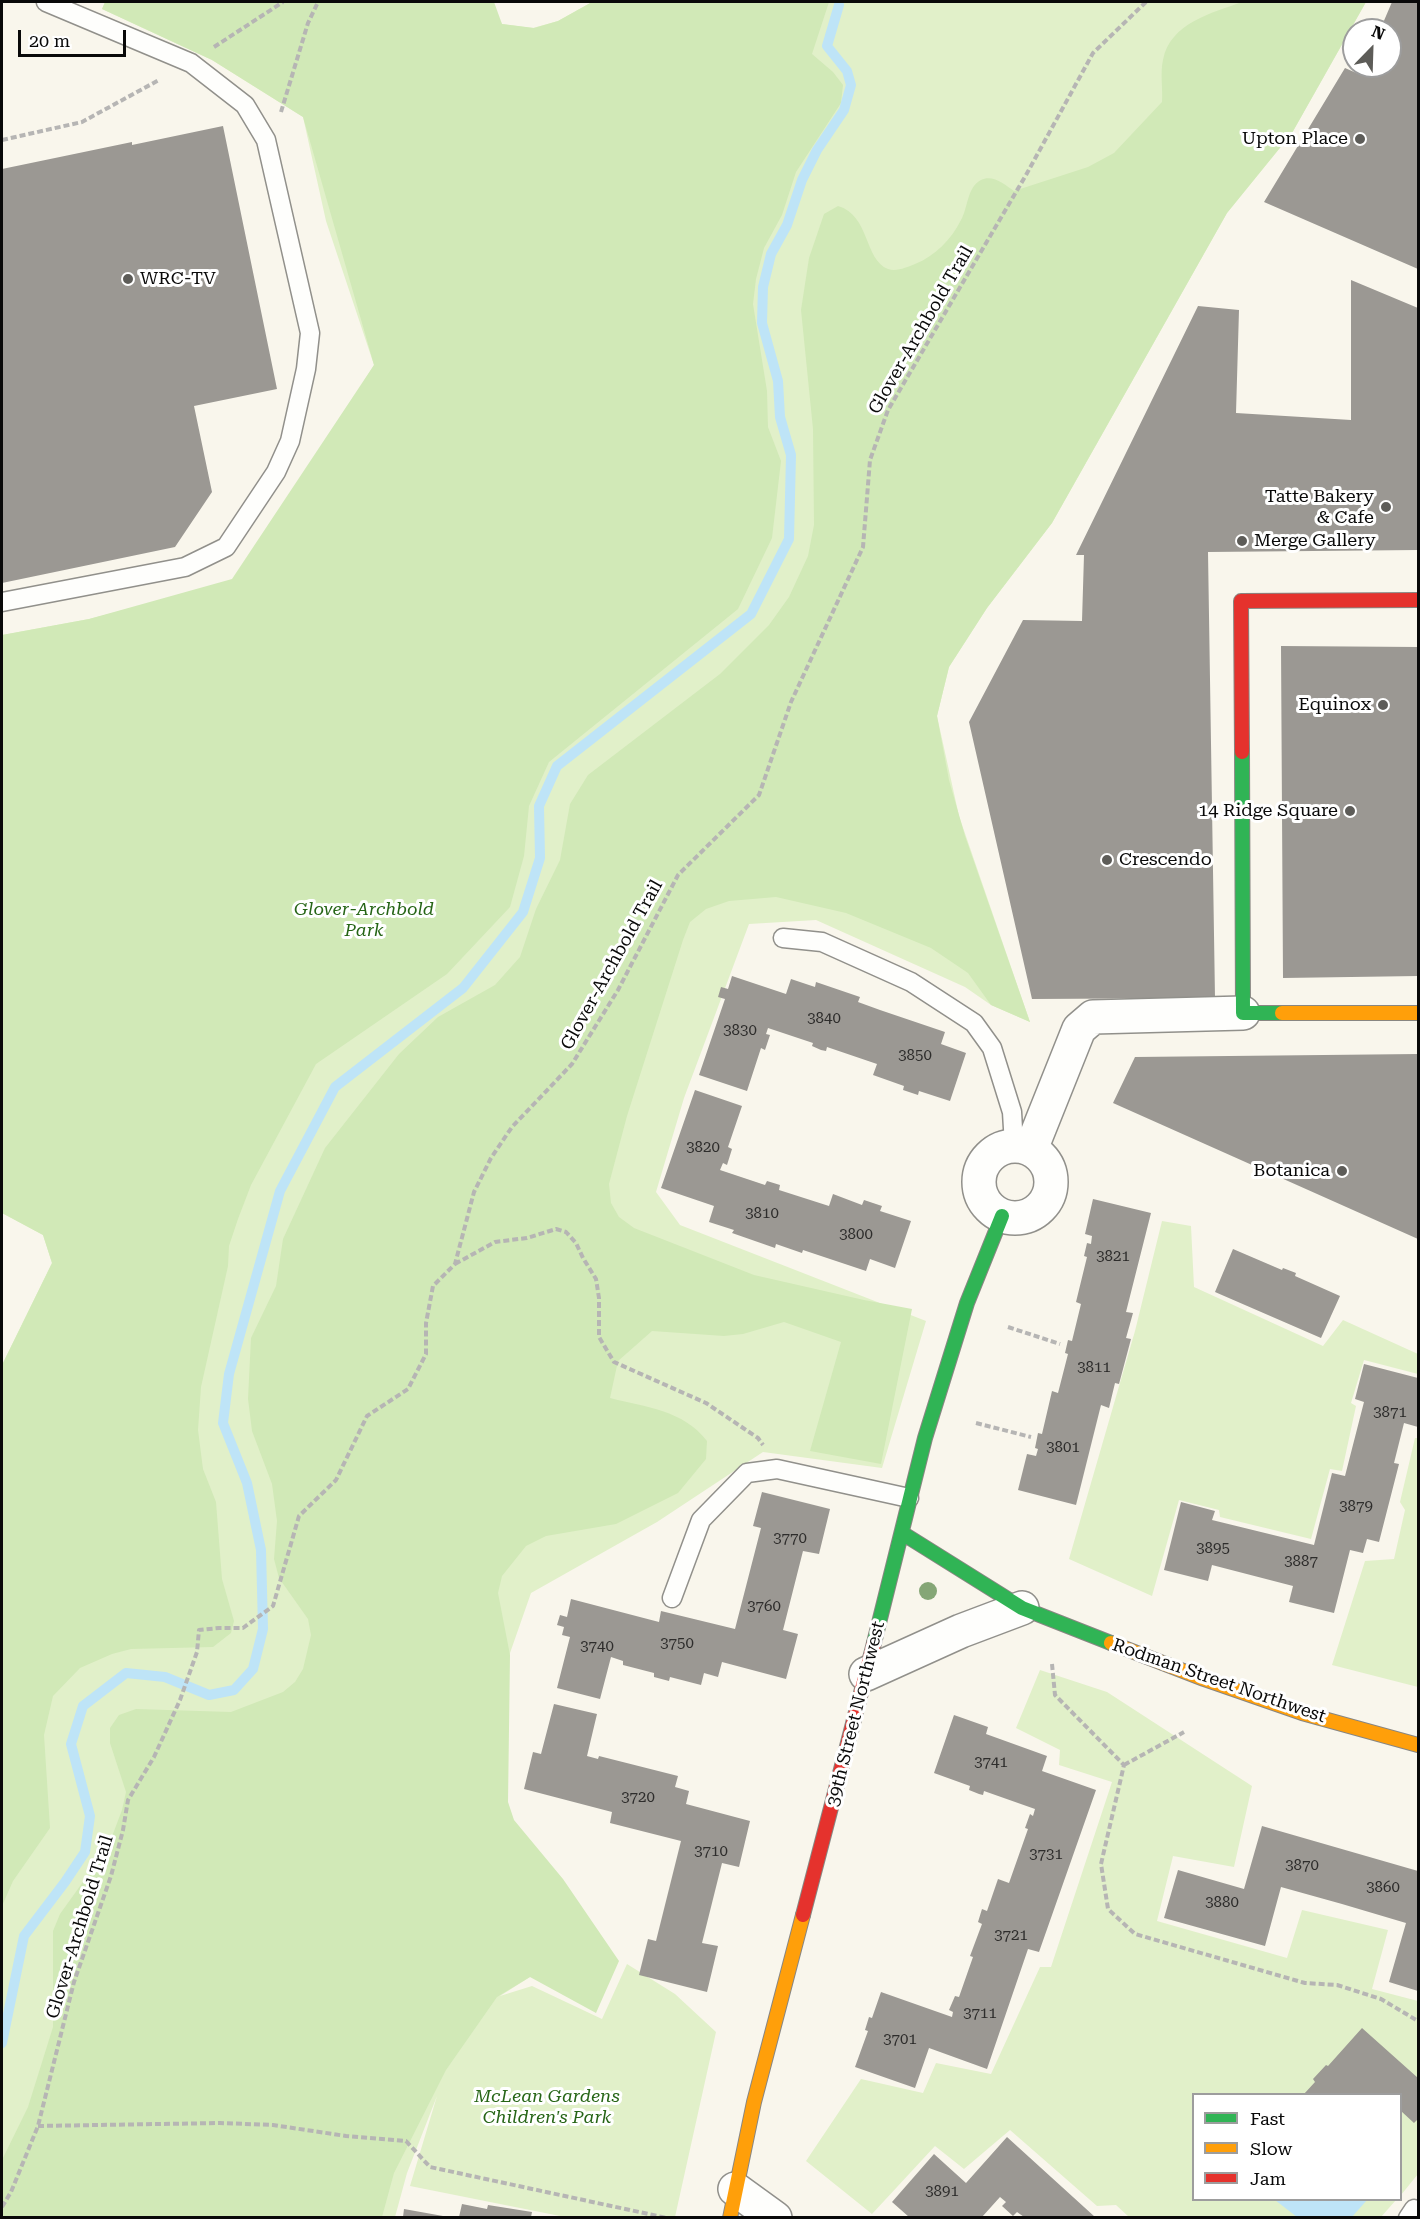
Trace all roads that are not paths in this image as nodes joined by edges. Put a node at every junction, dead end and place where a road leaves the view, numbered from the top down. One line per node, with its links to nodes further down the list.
1 (46, 2): 3 (lane)
2 (1419, 600): 5 (street)
3 (2, 602)
4 (783, 938): 7 (lane)
5 (1243, 1013): 6 (street); 7 (street)
6 (1419, 1013)
7 (1022, 1147): 8 (street); 8 (street)
8 (1002, 1216): 9 (street, 39th Street Northwest)
9 (909, 1498): 10 (street, 39th Street Northwest); 11 (lane)
10 (902, 1533): 12 (street, Rodman Street Northwest); 13 (street, 39th Street Northwest)
11 (672, 1598)
12 (1022, 1608): 13 (street); 14 (street, Rodman Street Northwest)
13 (866, 1674): 15 (street, 39th Street Northwest)
14 (1419, 1745)
15 (732, 2203): 17 (street)
16 (1419, 2212): 18 (lane)
17 (775, 2217)
18 (1408, 2217)

